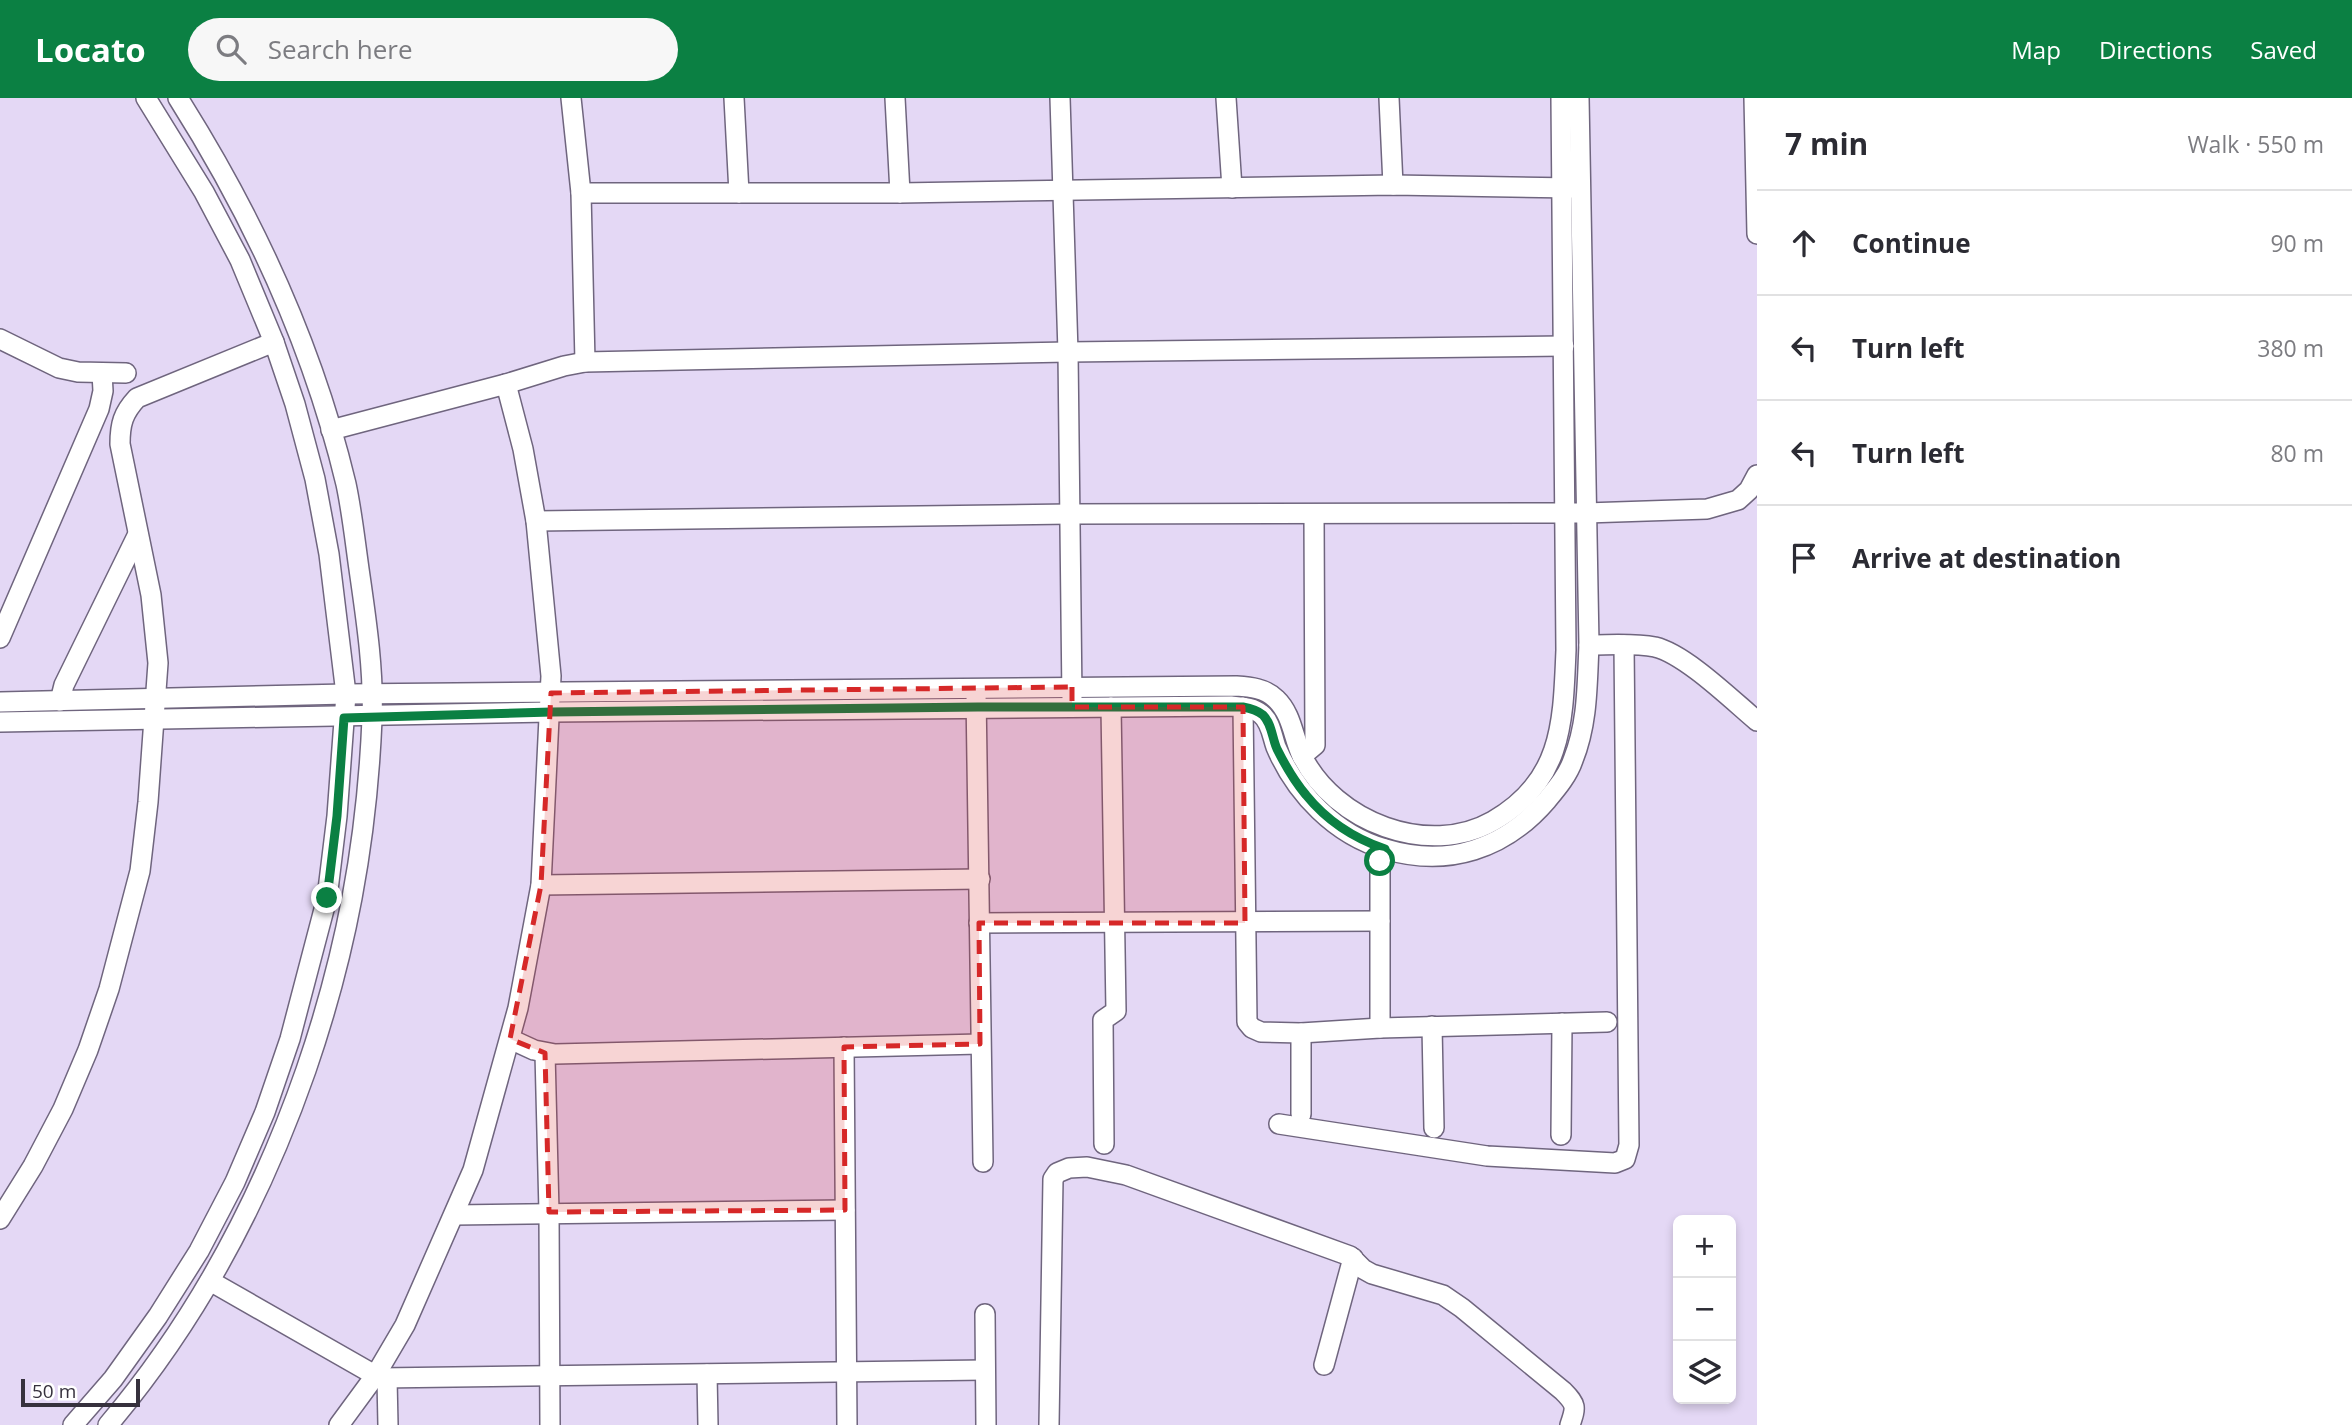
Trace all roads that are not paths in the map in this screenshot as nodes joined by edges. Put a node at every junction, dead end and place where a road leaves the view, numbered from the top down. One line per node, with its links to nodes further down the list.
1 (146, 98): 12 (street)
2 (571, 98): 18 (street)
3 (734, 98): 19 (street)
4 (895, 98): 17 (street)
5 (1060, 98): 16 (street)
6 (1226, 98): 14 (street)
7 (1389, 98): 13 (street)
8 (1562, 98): 15 (street)
9 (1579, 98): 15 (street)
10 (1754, 98): 20 (street)
11 (181, 99): 12 (street); 30 (street)
12 (157, 117): 23 (street)
13 (1393, 185): 14 (street); 15 (street)
14 (1232, 188): 16 (street)
15 (1573, 188): 24 (street); 33 (street)
16 (1064, 190): 17 (street); 25 (street)
17 (900, 192): 19 (street)
18 (581, 193): 19 (street); 26 (street)
19 (739, 193)
20 (1757, 202): 21 (street)
21 (1757, 234)
22 (0, 339): 27 (street)
23 (274, 342): 37 (street); 41 (street)
24 (1564, 346): 25 (street); 32 (street)
25 (1068, 352): 26 (street); 34 (street)
26 (584, 362): 29 (street)
27 (102, 373): 28 (street); 38 (street)
28 (126, 373)
29 (506, 384): 30 (street); 36 (street)
30 (331, 430): 42 (street)
31 (1757, 475): 33 (street)
32 (1565, 513): 33 (street); 35 (street); 56 (street)
33 (1586, 513): 39 (street)
34 (1071, 514): 35 (street); 36 (street); 44 (street)
35 (1314, 514): 56 (street)
36 (536, 521): 48 (street)
37 (138, 534): 45 (street); 46 (street)
38 (0, 638)
39 (1589, 645): 40 (street); 57 (street)
40 (1624, 645): 53 (street); 74 (street)
41 (346, 694): 42 (street); 45 (street); 52 (street)
42 (371, 694): 48 (street); 51 (street)
43 (977, 697): 44 (street); 48 (street); 58 (street)
44 (1072, 697): 49 (street); 56 (street)
45 (157, 698): 46 (street); 54 (street)
46 (60, 701): 47 (street)
47 (0, 702)
48 (551, 703): 51 (street); 59 (street)
49 (1111, 707): 50 (street); 62 (street)
50 (1243, 707): 57 (street); 63 (street)
51 (372, 717): 52 (street); 84 (street)
52 (344, 718): 54 (street); 92 (street)
53 (1757, 720)
54 (154, 721): 55 (street); 82 (street)
55 (0, 722)
56 (1302, 756)
57 (1385, 849): 60 (street)
58 (979, 879): 59 (street); 61 (street)
59 (541, 885): 69 (street)
60 (1380, 921): 63 (street); 67 (street)
61 (979, 923): 62 (street); 70 (street)
62 (1115, 923): 63 (street); 77 (street)
63 (1245, 923): 68 (street)
64 (1607, 1021): 65 (street)
65 (1562, 1023): 66 (street); 76 (street)
66 (1432, 1026): 67 (street); 75 (street)
67 (1380, 1028): 68 (street)
68 (1301, 1033): 73 (street)
69 (510, 1039): 72 (street); 81 (street)
70 (980, 1044): 71 (street); 78 (street)
71 (844, 1047): 72 (street); 79 (street)
72 (545, 1053): 80 (street)
73 (1301, 1114)
74 (1279, 1124)
75 (1434, 1128)
76 (1561, 1135)
77 (1104, 1144)
78 (983, 1162)
79 (845, 1210): 80 (street); 88 (street)
80 (549, 1212): 81 (street); 90 (street)
81 (454, 1215): 91 (street)
82 (0, 1219)
83 (1353, 1258): 86 (street); 100 (street); 101 (street)
84 (210, 1280): 91 (street); 93 (street)
85 (985, 1314): 87 (street)
86 (1324, 1365)
87 (985, 1370): 88 (street); 99 (street)
88 (846, 1372): 89 (street); 98 (street)
89 (707, 1374): 90 (street); 97 (street)
90 (550, 1377): 91 (street); 96 (street)
91 (381, 1378): 94 (street); 95 (street)
92 (73, 1425)
93 (108, 1425)
94 (340, 1425)
95 (388, 1425)
96 (550, 1425)
97 (708, 1425)
98 (847, 1425)
99 (986, 1425)
100 (1049, 1425)
101 (1570, 1425)

